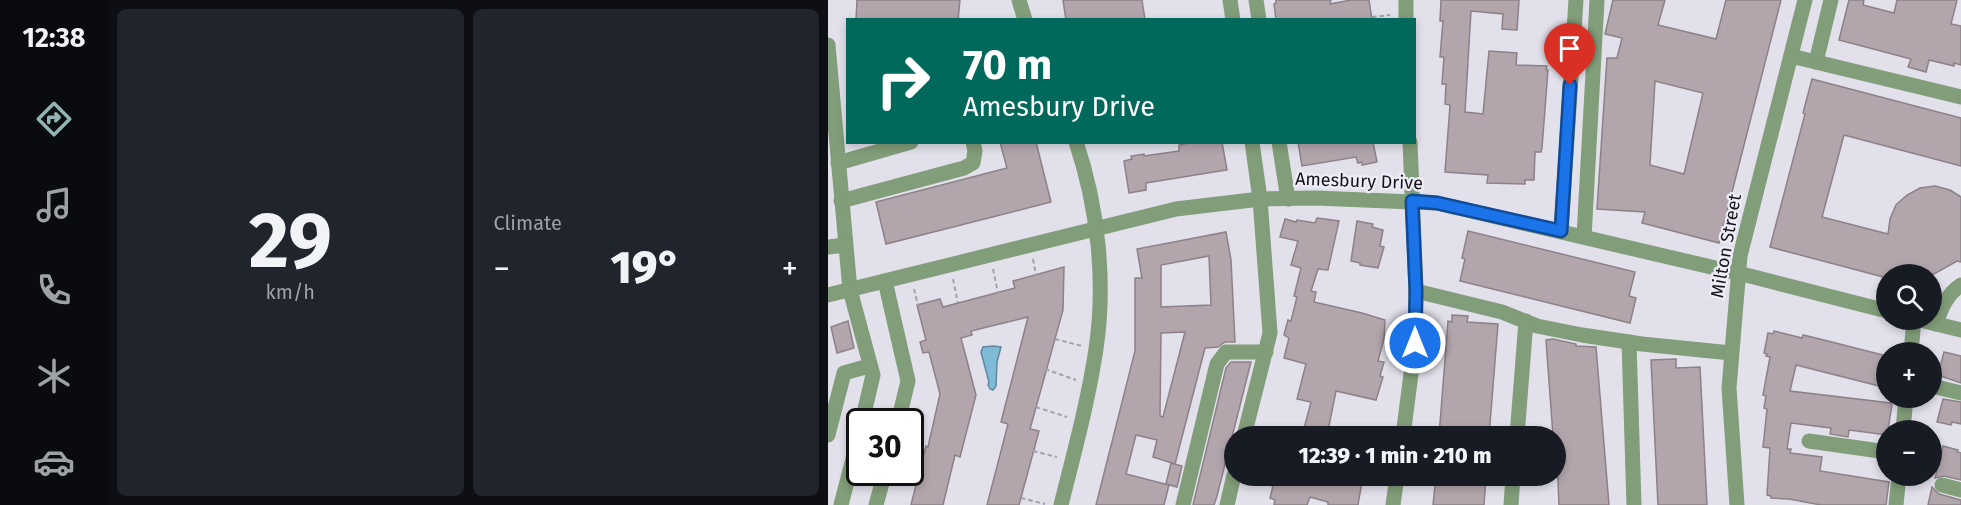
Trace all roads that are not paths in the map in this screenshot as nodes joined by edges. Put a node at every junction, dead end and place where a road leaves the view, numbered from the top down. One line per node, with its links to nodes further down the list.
1 (1019, 0): 8 (street)
2 (1230, 0): 9 (street)
3 (1256, 0): 10 (street)
4 (1576, 0): 28 (street)
5 (1597, 0): 29 (street)
6 (1804, 0): 12 (street, Milton Street)
7 (1831, 0): 13 (street)
8 (1024, 18)
9 (1233, 18)
10 (1259, 18)
11 (828, 45): 14 (street)
12 (1791, 56): 13 (street); 32 (street, Milton Street)
13 (1816, 62): 15 (street)
14 (830, 96): 22 (street)
15 (1961, 97)
16 (904, 144): 22 (street)
17 (973, 144): 25 (street)
18 (1077, 144): 27 (street)
19 (1252, 144): 23 (street)
20 (1279, 144): 24 (street)
21 (1410, 144): 26 (street)
22 (838, 163): 25 (street)
23 (1260, 199): 24 (street, Amesbury Drive); 27 (street, Amesbury Drive); 44 (street)
24 (1288, 199): 26 (street, Amesbury Drive)
25 (841, 201): 30 (street)
26 (1412, 201): 28 (street, Amesbury Drive); 36 (street)
27 (1096, 228): 33 (street, Amesbury Drive); 65 (street)
28 (1561, 231): 29 (street, Amesbury Drive)
29 (1584, 237): 32 (street, Amesbury Drive)
30 (845, 245): 31 (street); 35 (street)
31 (828, 247)
32 (1738, 273): 39 (street, Amesbury Drive); 45 (street, Milton Street)
33 (885, 281): 35 (street, Amesbury Drive); 50 (street)
34 (1961, 285): 38 (street)
35 (850, 290): 37 (street, Amesbury Drive); 46 (street)
36 (1416, 291): 40 (street); 52 (street)
37 (828, 295)
38 (1942, 307)
39 (1876, 308)
40 (1526, 321): 43 (street); 53 (street)
41 (1942, 325): 42 (street)
42 (1961, 330)
43 (1629, 342): 45 (street); 72 (street)
44 (1266, 352): 51 (street); 68 (street)
45 (1731, 353): 73 (street, Milton Street)
46 (869, 366): 49 (street); 54 (street)
47 (1942, 388): 48 (street)
48 (1961, 393)
49 (865, 408)
50 (902, 408)
51 (1247, 426)
52 (1404, 426)
53 (1517, 426)
54 (828, 435)
55 (1809, 441): 56 (street)
56 (1876, 450)
57 (1942, 485): 64 (street)
58 (846, 486): 66 (street)
59 (881, 486): 67 (street)
60 (1231, 486): 69 (street)
61 (1396, 486): 70 (street)
62 (1512, 486): 71 (street)
63 (1898, 486): 74 (street)
64 (1961, 490)
65 (1053, 504)
66 (841, 505)
67 (876, 505)
68 (1183, 505)
69 (1227, 505)
70 (1393, 505)
71 (1511, 505)
72 (1634, 505)
73 (1737, 505)
74 (1896, 505)

